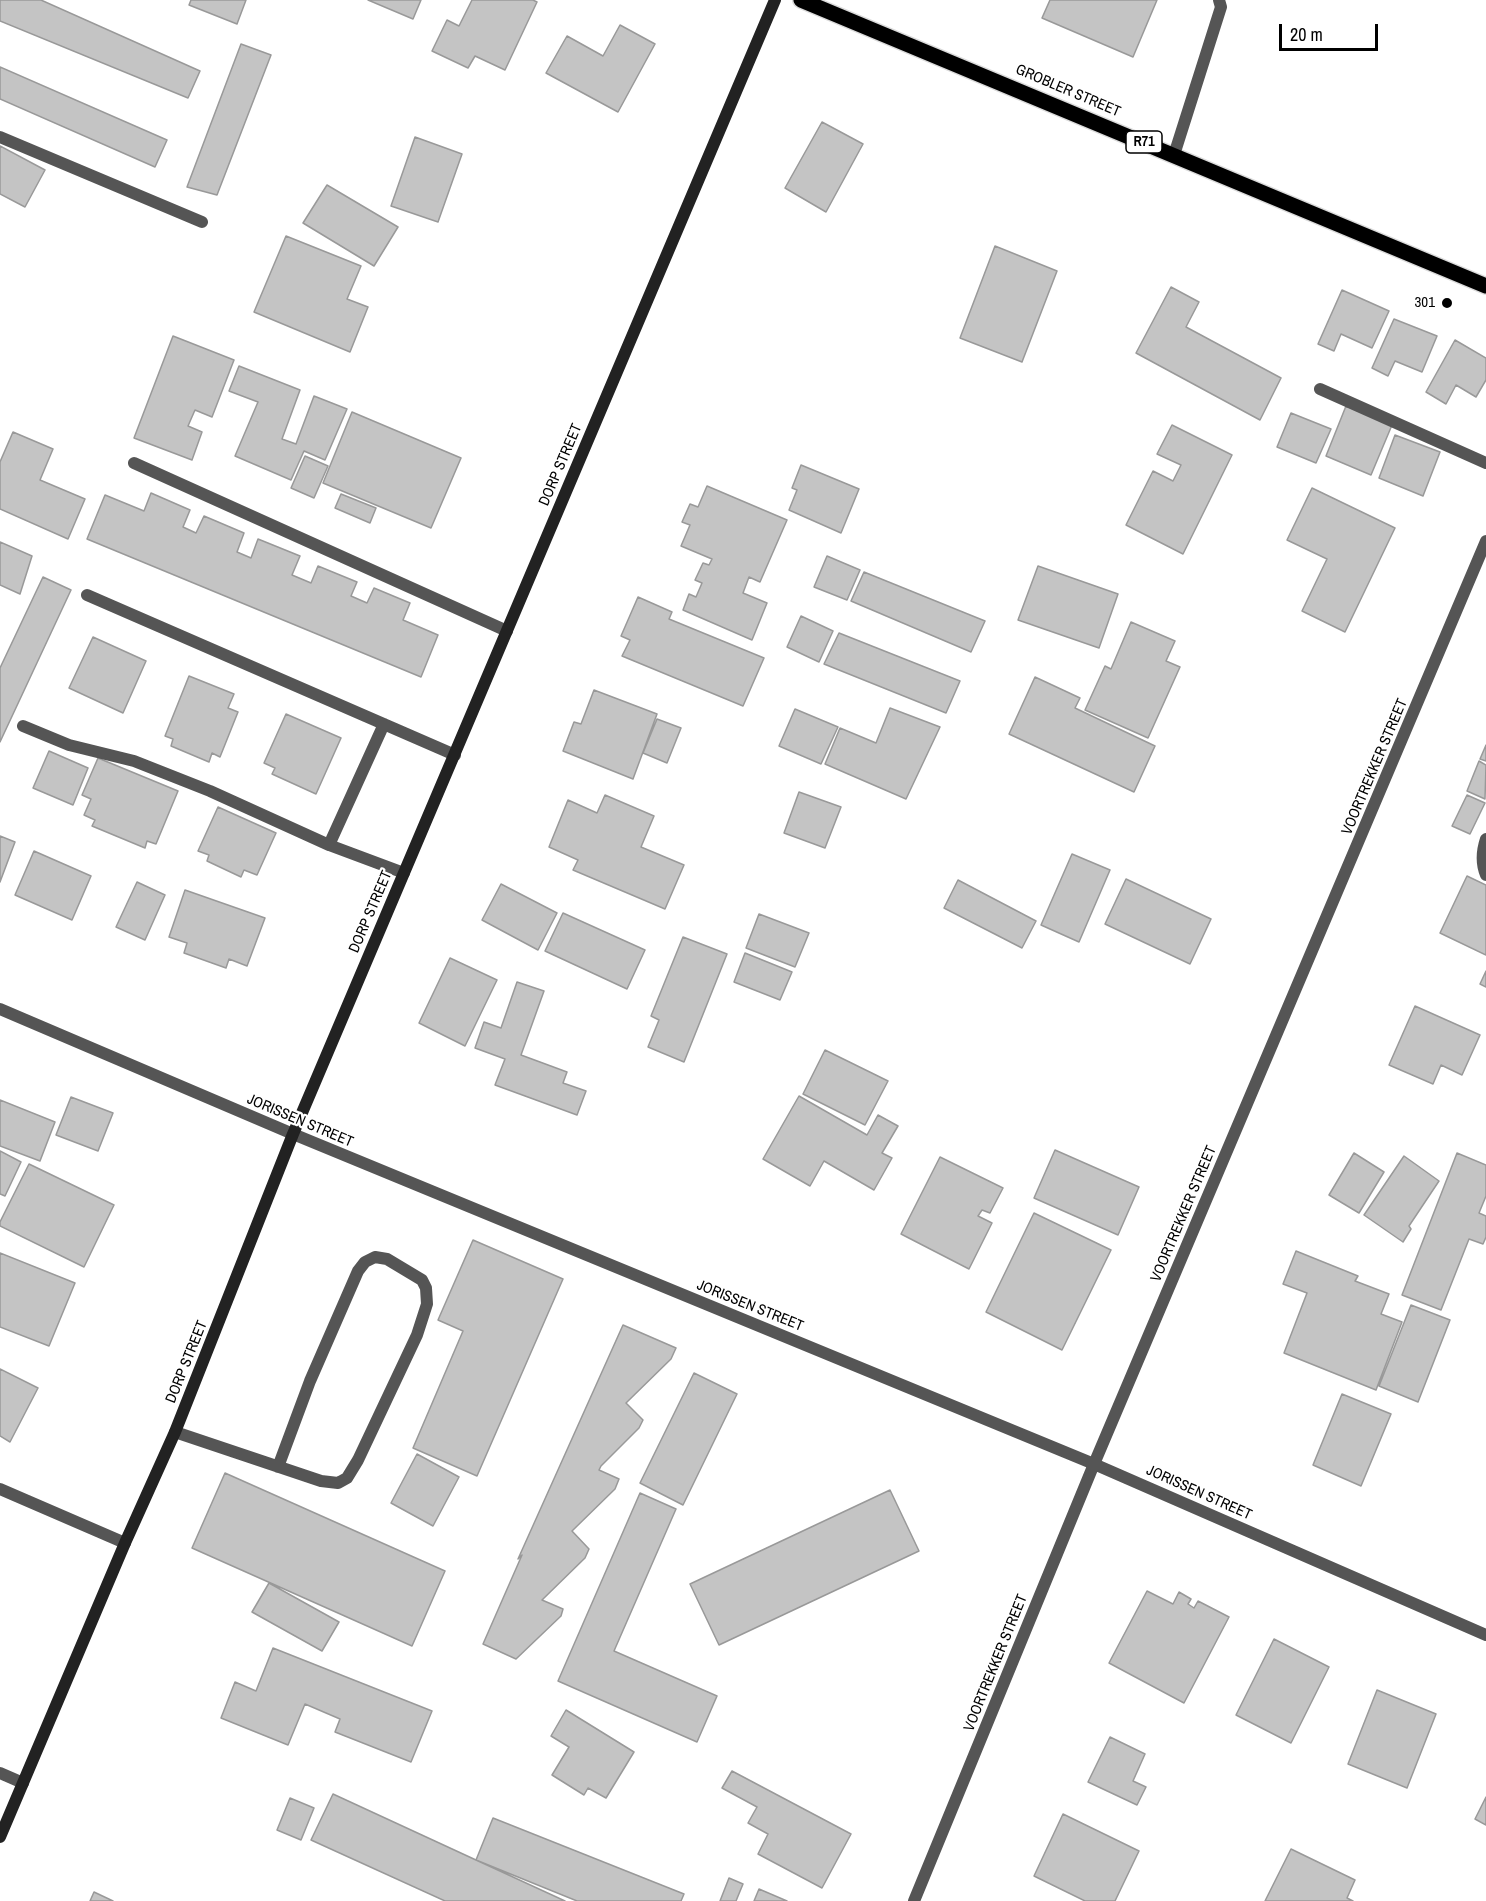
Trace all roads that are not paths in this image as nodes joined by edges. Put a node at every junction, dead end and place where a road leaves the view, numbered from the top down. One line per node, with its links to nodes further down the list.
1 (775, 0): 13 (street, DORP STREET)
2 (801, 0): 5 (main road, GROBLER STREET / R71)
3 (1219, 0): 5 (street)
4 (0, 137): 6 (street)
5 (1174, 155): 7 (main road, GROBLER STREET / R71)
6 (202, 222)
7 (1486, 286)
8 (1320, 389): 10 (street)
9 (134, 463): 13 (street)
10 (1486, 463)
11 (1486, 541): 24 (street, VOORTREKKER STREET)
12 (87, 595): 14 (street)
13 (507, 631): 16 (street, DORP STREET)
14 (384, 723): 16 (street); 18 (street)
15 (23, 726): 18 (street)
16 (455, 755): 19 (street, DORP STREET)
17 (1486, 839): 20 (street)
18 (329, 845): 19 (street)
19 (404, 873): 22 (street, DORP STREET)
20 (1486, 875)
21 (0, 1009): 22 (street, JORISSEN STREET)
22 (293, 1134): 23 (street, DORP STREET); 24 (street, JORISSEN STREET)
23 (175, 1432): 25 (street); 27 (street, DORP STREET)
24 (1094, 1464): 28 (street, JORISSEN STREET); 32 (street, VOORTREKKER STREET)
25 (278, 1467): 25 (street)
26 (0, 1489): 27 (street)
27 (125, 1543): 30 (street, DORP STREET)
28 (1486, 1635)
29 (0, 1773): 30 (street)
30 (23, 1783): 31 (street, DORP STREET)
31 (0, 1837)
32 (914, 1901)

